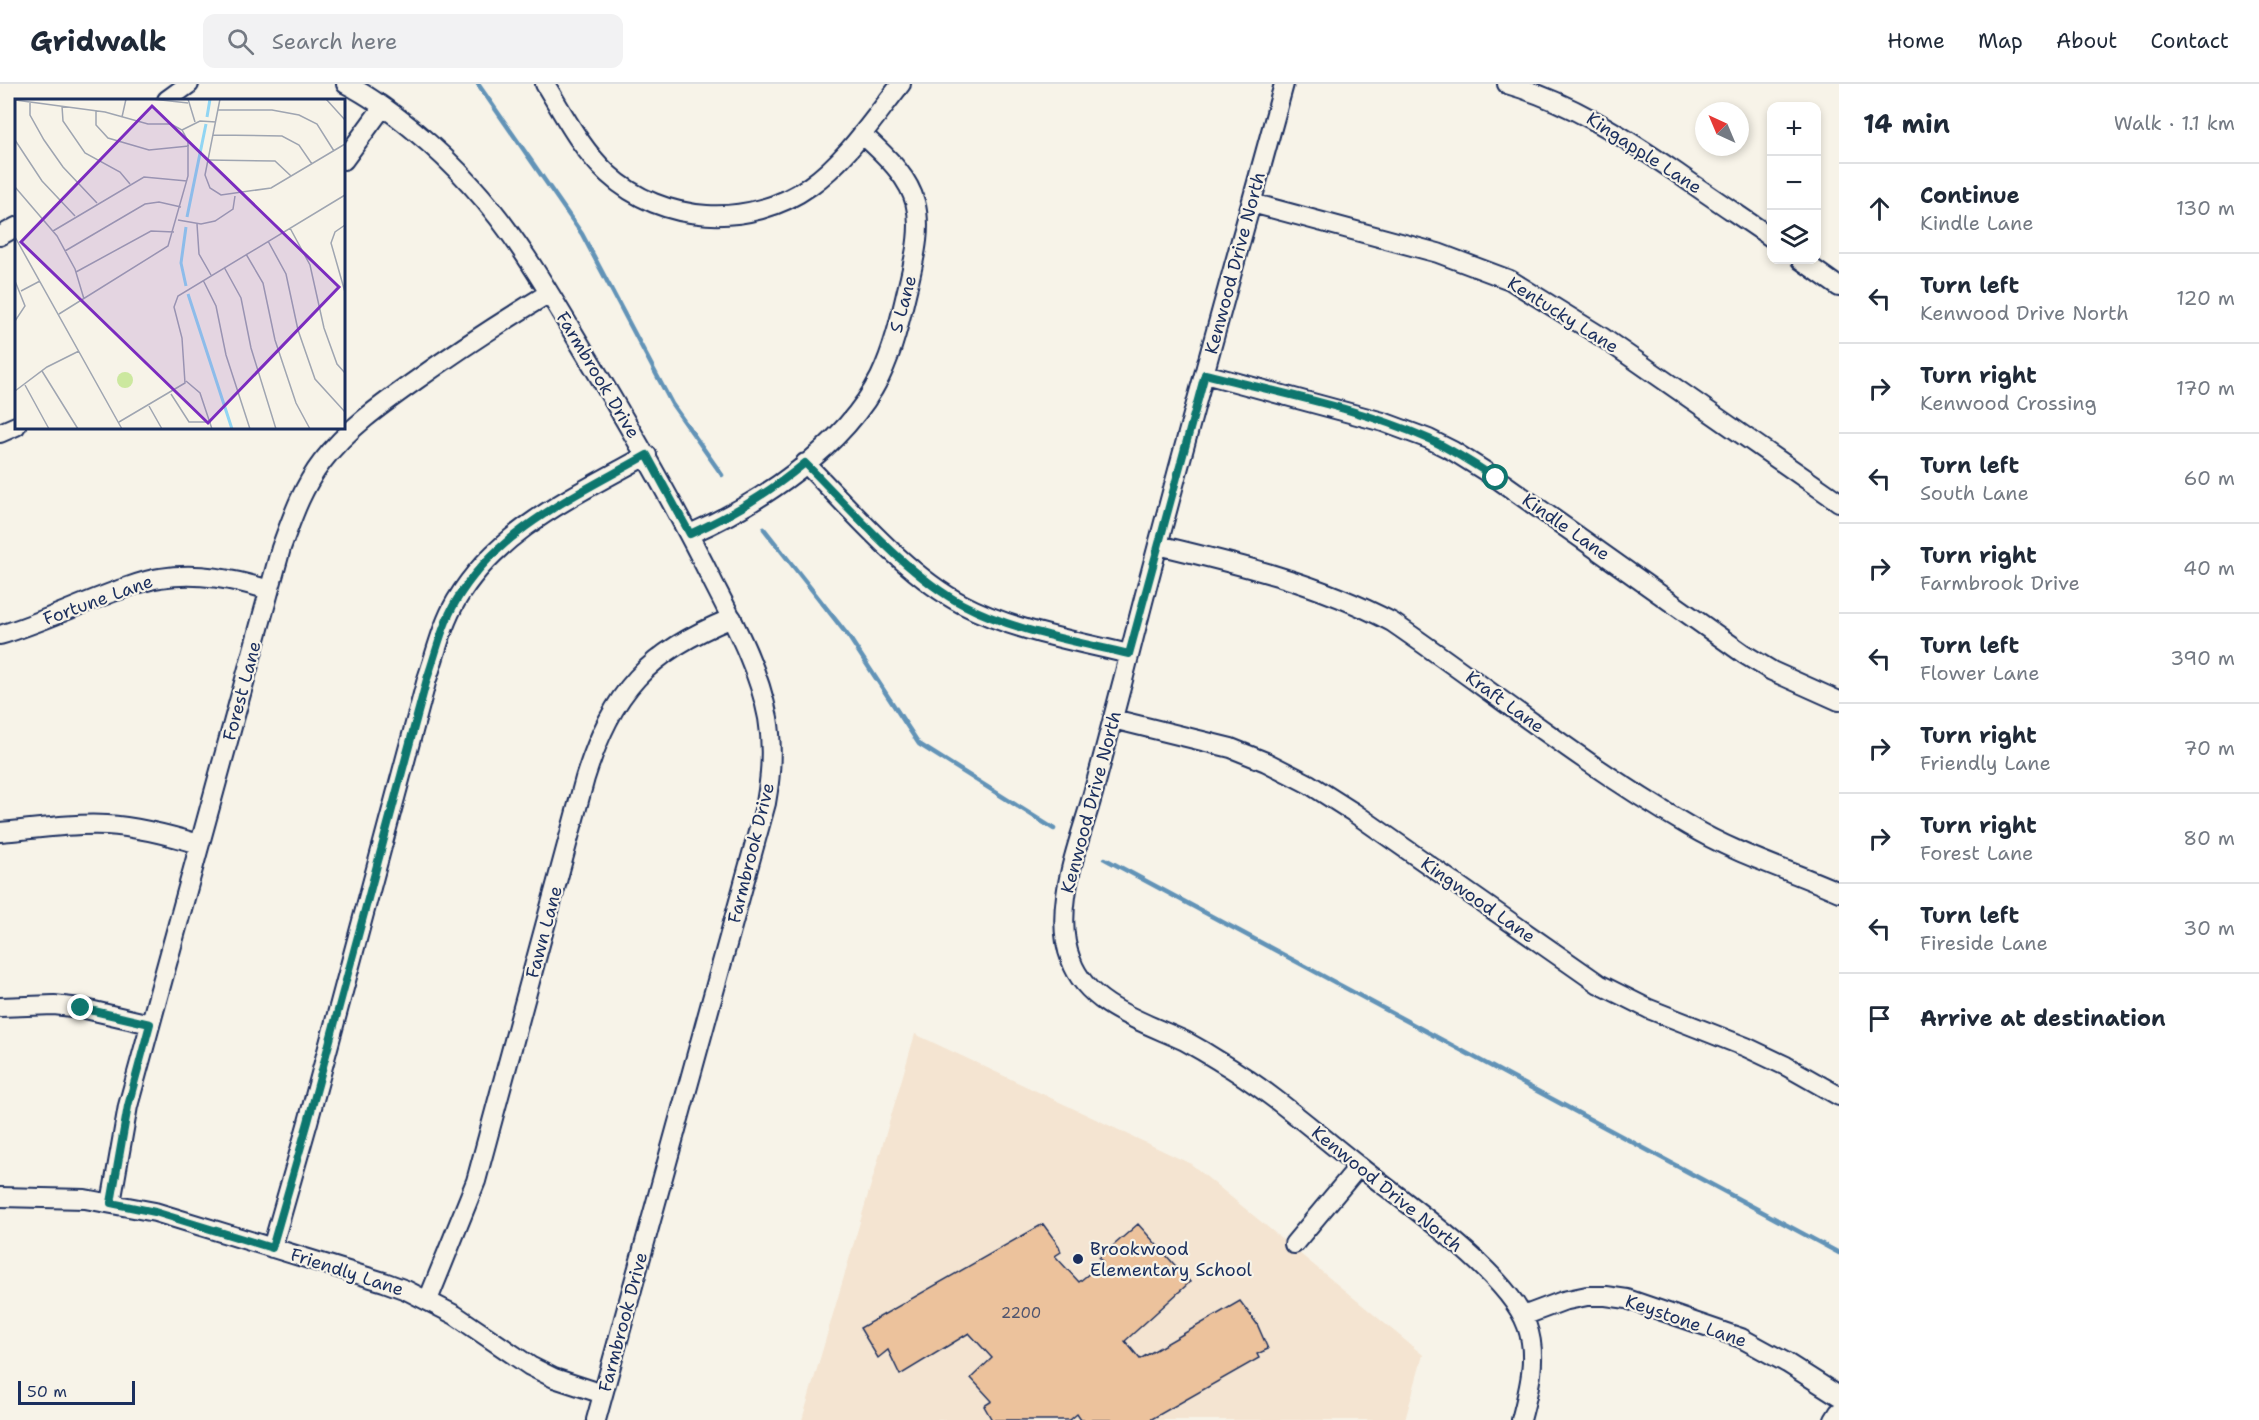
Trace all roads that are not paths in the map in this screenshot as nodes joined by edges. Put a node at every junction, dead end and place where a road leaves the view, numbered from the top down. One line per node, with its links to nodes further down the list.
1 (189, 84): 7 (street)
2 (346, 84): 8 (street, Farmbrook Drive)
3 (545, 84): 9 (street)
4 (901, 84): 9 (street)
5 (1284, 84): 11 (street, Kenwood Drive North)
6 (1507, 84): 13 (street, Kingapple Lane)
7 (168, 99)
8 (382, 108): 10 (street); 17 (street, Farmbrook Drive)
9 (862, 134): 22 (street, S Lane)
10 (345, 159)
11 (1252, 203): 18 (street, Kenwood Drive North); 23 (street, Kentucky Lane)
12 (15, 228): 14 (street)
13 (1767, 235)
14 (0, 236)
15 (1807, 264): 16 (street)
16 (1839, 287)
17 (549, 293): 21 (street, Farmbrook Drive); 26 (street, Forest Lane)
18 (1205, 374): 25 (street, Kenwood Drive North); 30 (street, Kindle Lane)
19 (15, 426): 20 (street)
20 (0, 433)
21 (647, 455): 24 (street, Farmbrook Drive); 42 (street)
22 (805, 463): 24 (street, S Lane); 29 (street)
23 (1839, 502)
24 (690, 534): 27 (street, Farmbrook Drive)
25 (1158, 545): 29 (street, Kenwood Drive North); 34 (street, Kraft Lane)
26 (269, 590): 28 (street, Fortune Lane); 33 (street, Forest Lane)
27 (732, 618): 43 (street, Fawn Lane); 45 (street, Farmbrook Drive)
28 (0, 635)
29 (1129, 654): 31 (street, Kenwood Drive North)
30 (1839, 701)
31 (1113, 719): 37 (street, Kingwood Lane); 38 (street, Kenwood Drive North)
32 (0, 832): 33 (street)
33 (199, 844): 36 (street, Forest Lane)
34 (1839, 892)
35 (0, 1007): 36 (street)
36 (150, 1024): 40 (street, Forest Lane)
37 (1839, 1096)
38 (1359, 1166): 41 (street); 44 (street, Kenwood Drive North)
39 (0, 1197): 40 (street, Friendly Lane)
40 (111, 1203): 42 (street, Friendly Lane)
41 (1294, 1244)
42 (272, 1248): 43 (street, Friendly Lane)
43 (428, 1300): 45 (street, Friendly Lane)
44 (1523, 1316): 46 (street, Keystone Lane); 49 (street, Kenwood Drive North)
45 (603, 1395): 48 (street, Farmbrook Drive)
46 (1839, 1396)
47 (1839, 1412): 50 (street)
48 (596, 1420)
49 (1521, 1420)
50 (1834, 1420)

